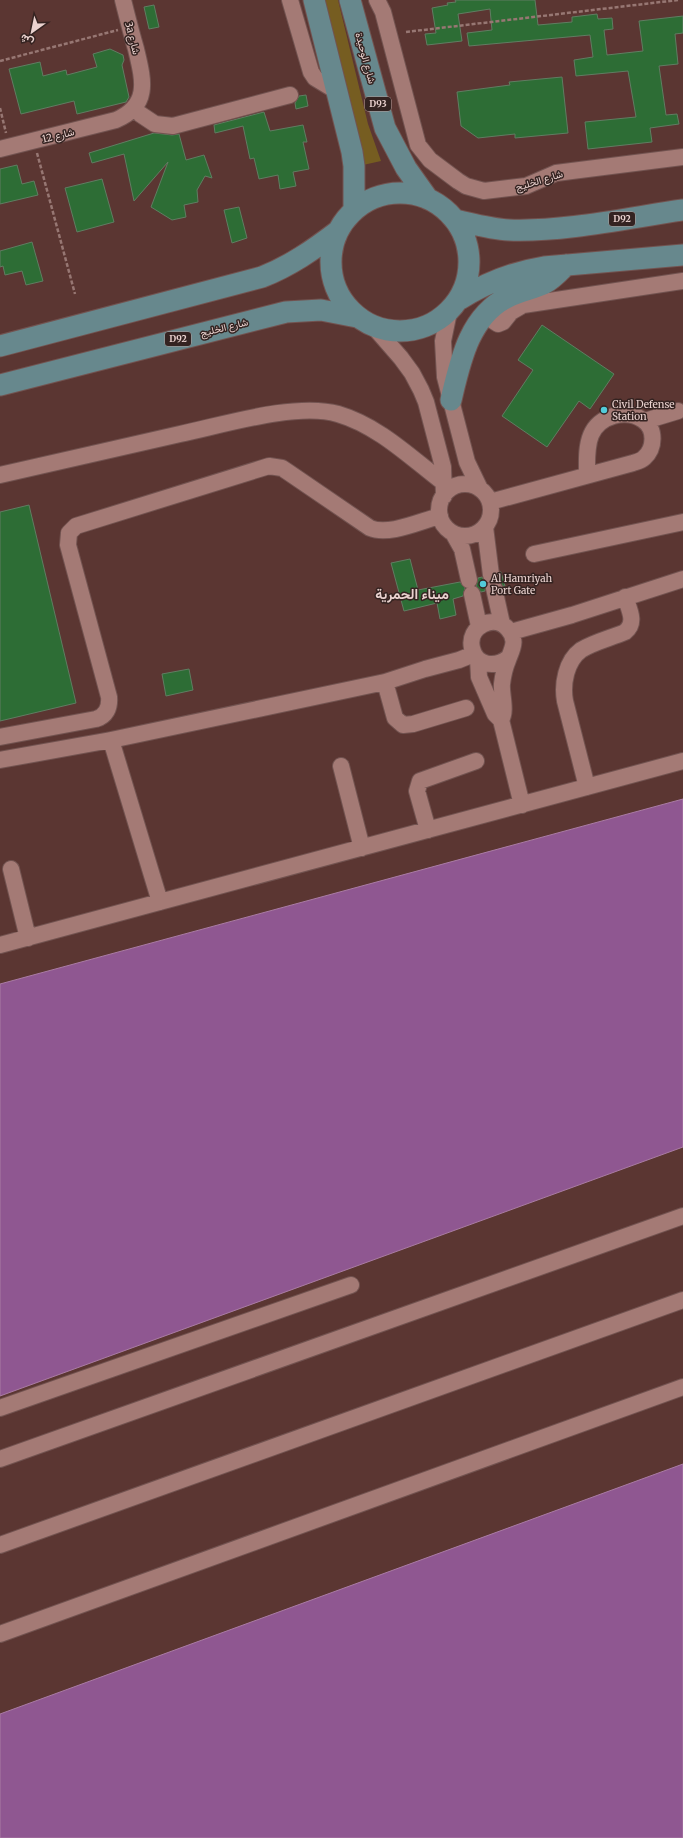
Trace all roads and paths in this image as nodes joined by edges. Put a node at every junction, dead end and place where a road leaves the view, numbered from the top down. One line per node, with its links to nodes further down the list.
1 (123, 0): 7 (street, 3a شارع)
2 (290, 0): 11 (street)
3 (314, 0): 11 (main road)
4 (350, 0): 19 (main road, شارع الوحيدة / D93)
5 (377, 0): 18 (street, شارع الخليج)
6 (678, 0): 8 (path)
7 (130, 27): 9 (path); 10 (street, 3a شارع)
8 (406, 32)
9 (0, 61)
10 (143, 77): 14 (street); 15 (street, شارع 12)
11 (338, 92): 20 (main road)
12 (290, 95): 14 (street)
13 (0, 108): 17 (path)
14 (140, 114): 15 (street, شارع 12)
15 (116, 120): 16 (street, شارع 12)
16 (33, 141): 17 (street, شارع 12); 27 (path)
17 (5, 148)
18 (683, 157)
19 (428, 199): 20 (main road); 22 (main road)
20 (354, 210): 23 (main road)
21 (683, 210): 22 (main road, D92)
22 (455, 220): 28 (main road)
23 (338, 231): 30 (main road); 31 (main road)
24 (683, 256): 25 (main road)
25 (566, 266): 28 (main road); 29 (main road)
26 (683, 281): 29 (street)
27 (75, 294)
28 (455, 305): 30 (main road); 33 (street)
29 (484, 315): 33 (main road)
30 (366, 322): 32 (main road, شارع الخليج / D92); 39 (street)
31 (0, 346)
32 (0, 385)
33 (451, 400): 38 (street)
34 (678, 412): 35 (street)
35 (645, 421): 37 (street); 37 (street)
36 (0, 475): 39 (street)
37 (587, 475): 40 (street)
38 (480, 489): 39 (street); 40 (street)
39 (444, 490): 41 (street)
40 (490, 502): 43 (street)
41 (440, 516): 44 (street); 55 (street)
42 (683, 522): 45 (street)
43 (485, 527): 44 (street); 49 (street)
44 (453, 533): 48 (street)
45 (534, 554)
46 (683, 579): 47 (street)
47 (625, 598): 49 (street); 61 (street)
48 (479, 626): 49 (street); 50 (street)
49 (506, 628): 51 (street)
50 (476, 656): 51 (street); 52 (street); 54 (street)
51 (508, 658): 54 (street)
52 (385, 682): 53 (street); 56 (street)
53 (466, 708)
54 (501, 720): 62 (street)
55 (0, 737)
56 (111, 740): 57 (street); 66 (street)
57 (0, 760)
58 (476, 761): 63 (street)
59 (683, 761): 61 (street)
60 (341, 766): 64 (street)
61 (587, 787): 62 (street)
62 (522, 804): 63 (street)
63 (428, 830): 64 (street)
64 (362, 848): 66 (street)
65 (11, 869): 67 (street)
66 (160, 902): 67 (street)
67 (28, 938): 68 (street)
68 (0, 945)
69 (683, 1216): 74 (street)
70 (351, 1285): 73 (street)
71 (683, 1300): 75 (street)
72 (683, 1387): 76 (street)
73 (0, 1408)
74 (0, 1459)
75 (0, 1545)
76 (0, 1634)

